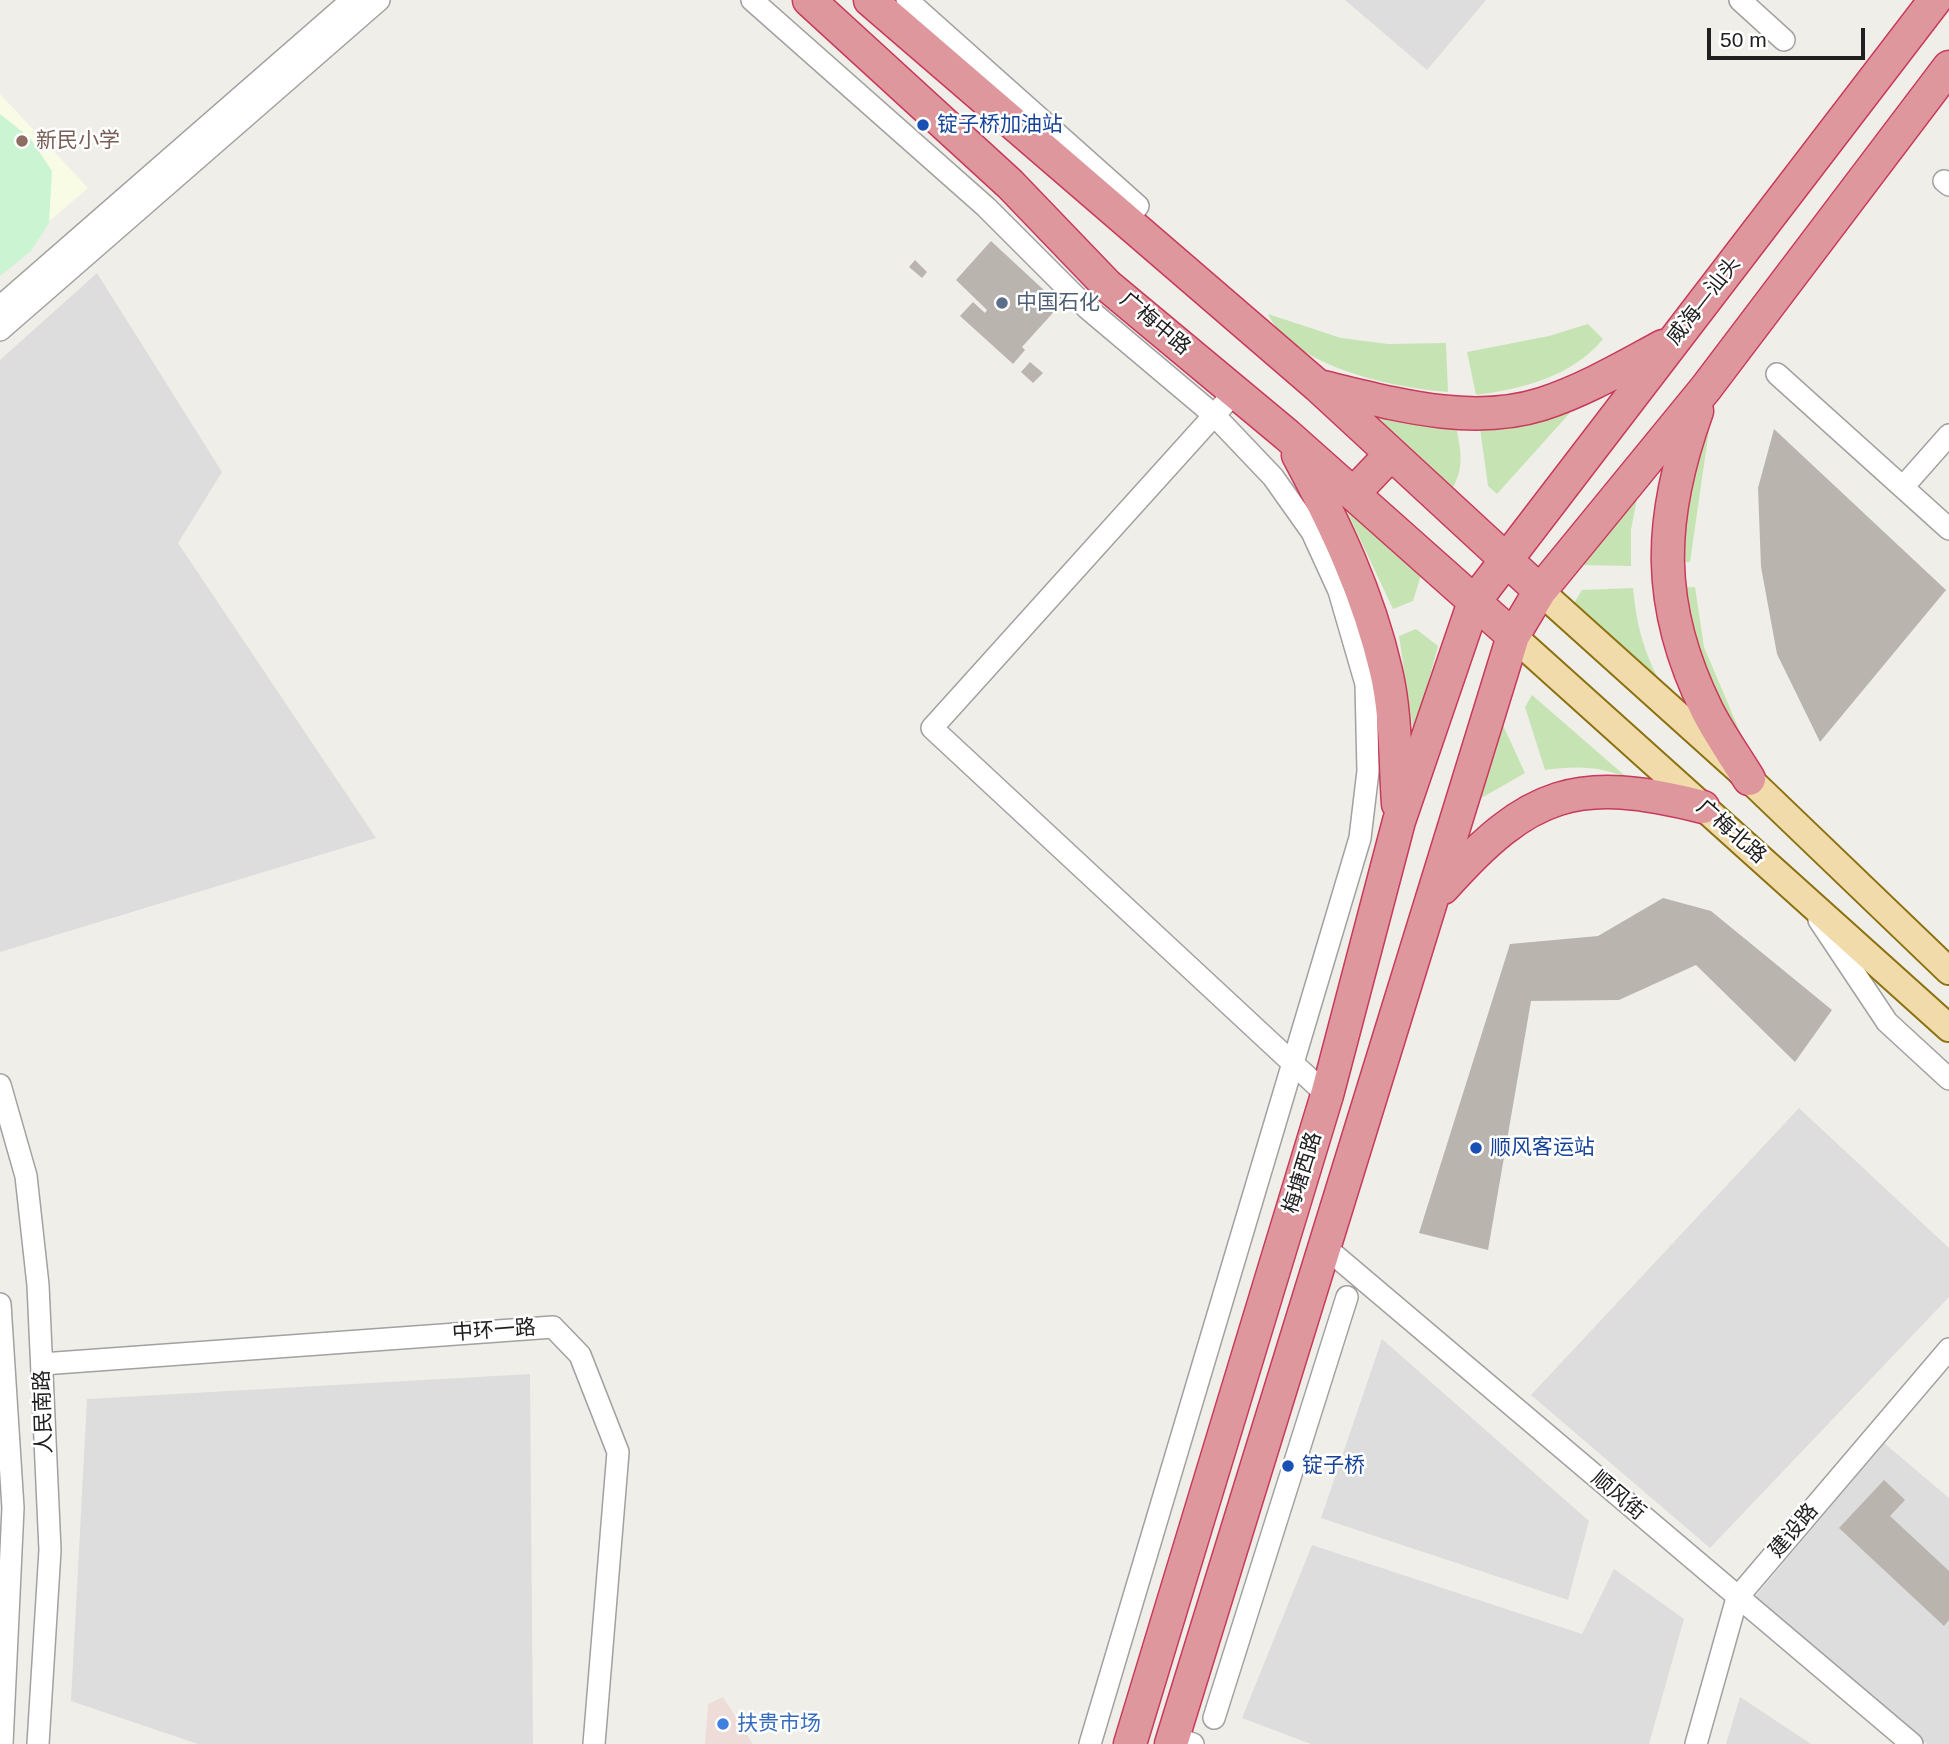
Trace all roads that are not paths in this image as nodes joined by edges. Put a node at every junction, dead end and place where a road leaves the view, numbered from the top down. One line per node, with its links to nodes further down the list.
1 (352, 0): 12 (street)
2 (379, 0): 13 (street)
3 (752, 0): 19 (street)
4 (809, 0): 18 (highway, 广梅中路)
5 (870, 0): 11 (highway)
6 (907, 0): 11 (street)
7 (1740, 0): 9 (street)
8 (1935, 0): 14 (highway, 威海—汕头)
9 (1784, 40)
10 (1949, 67): 17 (highway)
11 (1126, 221): 16 (highway)
12 (0, 307)
13 (0, 330)
14 (1672, 341): 16 (highway); 26 (highway, 威海—汕头)
15 (1777, 374): 23 (street)
16 (1318, 386): 22 (highway)
17 (1706, 388): 27 (highway); 30 (highway)
18 (1236, 391): 19 (street); 20 (highway, 广梅中路)
19 (1214, 415): 37 (street); 37 (street)
20 (1287, 435): 24 (highway, 广梅中路); 32 (highway)
21 (1949, 435): 23 (street)
22 (1391, 454): 24 (highway); 26 (highway)
23 (1903, 487): 25 (street)
24 (1353, 494): 28 (highway, 广梅中路)
25 (1949, 529)
26 (1506, 560): 27 (highway); 28 (highway, 威海—汕头)
27 (1540, 591): 29 (highway); 30 (main road)
28 (1474, 602): 29 (highway, 广梅中路); 32 (highway, 梅塘西路)
29 (1513, 636): 31 (main road, 广梅北路); 34 (highway, 梅塘西路)
30 (1749, 779): 35 (main road)
31 (1703, 807): 33 (main road, 广梅北路); 34 (highway)
32 (1399, 821): 40 (highway, 梅塘西路)
33 (1801, 892): 36 (main road, 广梅北路); 38 (street)
34 (1435, 897): 41 (highway, 梅塘西路)
35 (1949, 971)
36 (1949, 1028)
37 (1294, 1061): 40 (street); 52 (street)
38 (1949, 1079)
39 (0, 1085): 45 (street, 人民南路)
40 (1327, 1095): 53 (highway, 梅塘西路)
41 (1325, 1247): 46 (street, 顺风街); 48 (highway, 梅塘西路)
42 (1347, 1297): 47 (street)
43 (0, 1304): 49 (street, 人民南路)
44 (1949, 1349): 46 (street, 建设路)
45 (43, 1364): 50 (street, 人民南路); 51 (street, 中环一路)
46 (1737, 1598): 54 (street, 建设路); 55 (street, 顺风街)
47 (1214, 1718)
48 (1179, 1742)
49 (2, 1744)
50 (40, 1744)
51 (594, 1744)
52 (1090, 1744)
53 (1130, 1744)
54 (1696, 1744)
55 (1912, 1744)

